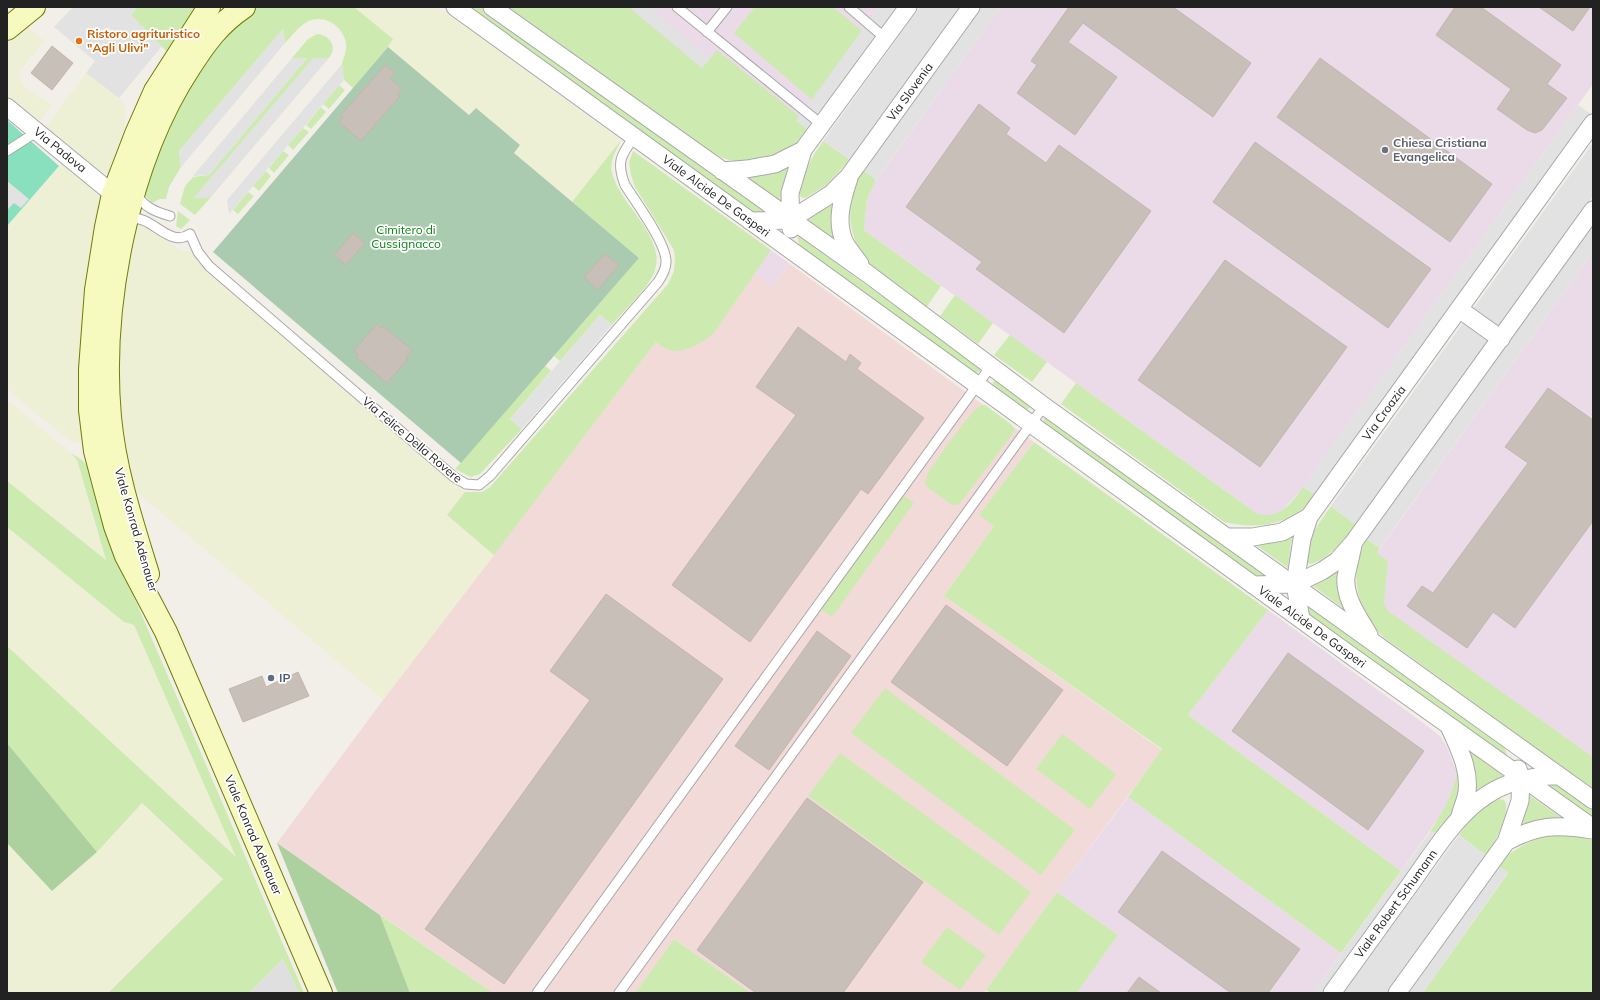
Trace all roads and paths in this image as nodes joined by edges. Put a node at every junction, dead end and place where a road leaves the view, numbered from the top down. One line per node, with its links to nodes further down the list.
1 (34, 7): 11 (main road)
2 (209, 7): 24 (main road, Viale Konrad Adenauer)
3 (244, 7): 23 (main road, Viale Konrad Adenauer)
4 (455, 7): 18 (street, Viale Alcide De Gasperi)
5 (492, 7): 21 (street, Viale Alcide De Gasperi)
6 (677, 7): 12 (lane)
7 (727, 7): 12 (lane)
8 (850, 7): 13 (lane)
9 (907, 7): 13 (street)
10 (971, 7): 22 (street, Via Slovenia)
11 (7, 29)
12 (707, 32): 16 (lane)
13 (885, 38): 16 (street)
14 (7, 107): 17 (street, Via Padova)
15 (1593, 123): 32 (street, Via Croazia)
16 (822, 124): 19 (street)
17 (38, 131): 20 (lane); 24 (street, Via Padova)
18 (634, 137): 27 (lane, Via Felice Della Rovere); 29 (street, Viale Alcide De Gasperi)
19 (803, 150): 21 (street); 28 (street)
20 (7, 151)
21 (722, 171): 28 (street, Viale Alcide De Gasperi)
22 (849, 176): 28 (street, Via Slovenia); 31 (street, Via Slovenia)
23 (135, 192): 26 (lane); 27 (main road, Viale Konrad Adenauer)
24 (113, 194): 44 (main road, Viale Konrad Adenauer)
25 (1593, 210): 33 (street)
26 (170, 216)
27 (128, 219): 44 (main road, Viale Konrad Adenauer)
28 (790, 220): 29 (street); 30 (street); 31 (street, Viale Alcide De Gasperi)
29 (750, 221): 30 (street, Viale Alcide De Gasperi)
30 (795, 253): 35 (street, Viale Alcide De Gasperi)
31 (868, 274): 34 (street, Viale Alcide De Gasperi)
32 (1459, 309): 33 (street); 38 (street, Via Croazia)
33 (1501, 339): 40 (street)
34 (991, 366): 35 (lane); 36 (street, Viale Alcide De Gasperi)
35 (978, 385): 37 (street, Viale Alcide De Gasperi); 55 (lane)
36 (1044, 406): 37 (lane); 39 (street, Viale Alcide De Gasperi)
37 (1032, 424): 42 (street, Viale Alcide De Gasperi); 56 (lane)
38 (1309, 517): 39 (street, Via Croazia); 41 (street, Via Croazia)
39 (1228, 537): 41 (street, Viale Alcide De Gasperi)
40 (1353, 543): 41 (street); 45 (street)
41 (1295, 584): 42 (street); 43 (street, Via Croazia); 45 (street, Viale Alcide De Gasperi)
42 (1253, 585): 43 (street, Viale Alcide De Gasperi)
43 (1301, 619): 46 (street, Viale Alcide De Gasperi)
44 (166, 632): 54 (main road, Viale Konrad Adenauer)
45 (1374, 642): 47 (street, Viale Alcide De Gasperi)
46 (1448, 724): 49 (street, Viale Alcide De Gasperi); 51 (street, Viale Robert Schumann)
47 (1510, 741): 48 (street, Viale Alcide De Gasperi); 49 (street)
48 (1560, 776): 49 (street, Viale Robert Schumann); 50 (street, Viale Alcide De Gasperi)
49 (1521, 778): 51 (street, Viale Robert Schumann); 52 (street, Viale Alcide De Gasperi); 53 (street)
50 (1593, 800)
51 (1460, 816): 57 (street, Viale Robert Schumann)
52 (1593, 829): 53 (street)
53 (1506, 842): 58 (street)
54 (321, 993)
55 (537, 993)
56 (619, 993)
57 (1332, 993)
58 (1397, 993)

